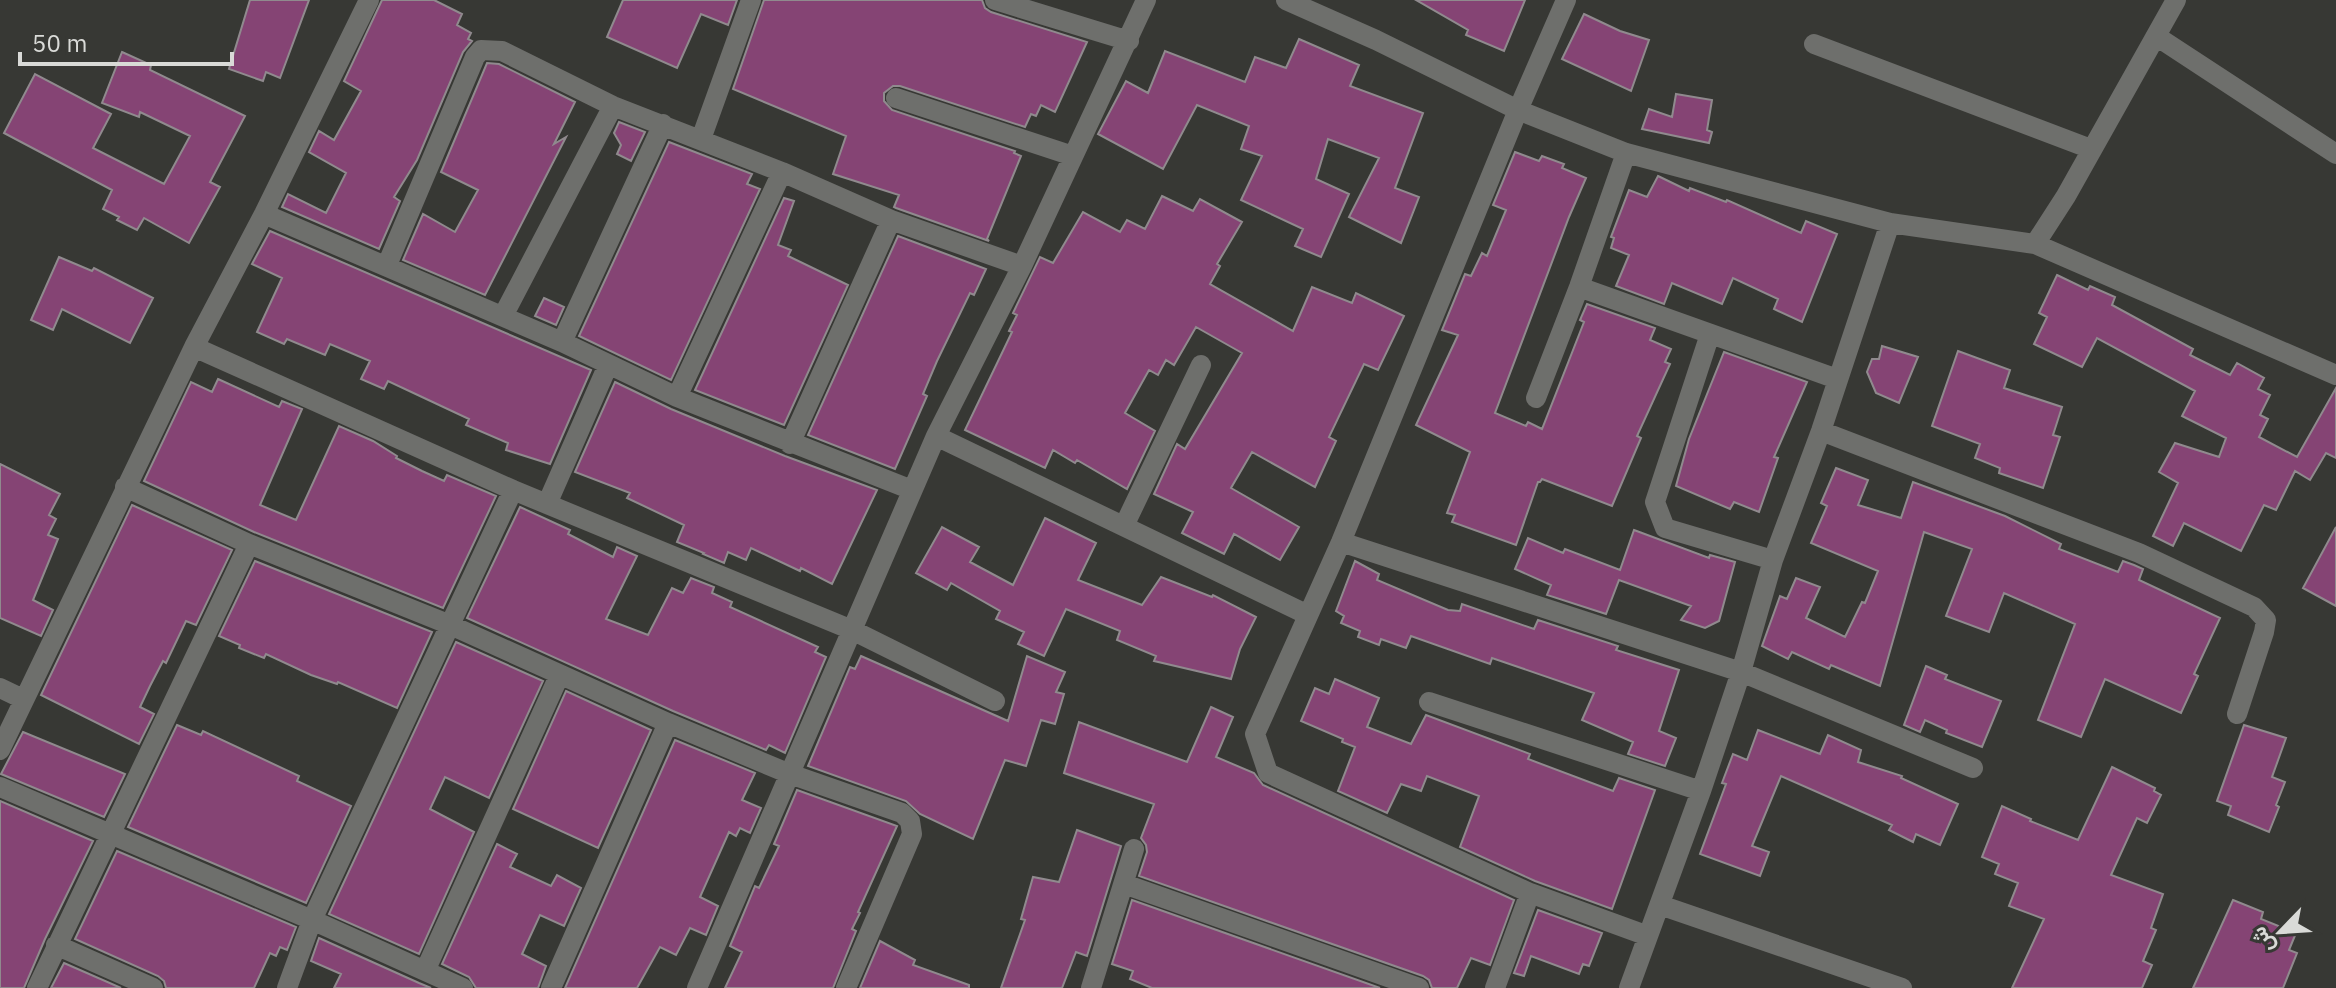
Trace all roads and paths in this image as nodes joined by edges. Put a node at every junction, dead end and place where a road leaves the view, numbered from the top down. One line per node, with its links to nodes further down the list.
1 (369, 0): 21 (street)
2 (751, 0): 15 (street)
3 (995, 0): 9 (street)
4 (1146, 0): 9 (street)
5 (1286, 0): 13 (street)
6 (1566, 0): 13 (street)
7 (2176, 0): 8 (street)
8 (2156, 36): 16 (street); 18 (street)
9 (1129, 41): 19 (street)
10 (1814, 44): 16 (street)
11 (896, 98): 19 (street)
12 (613, 106): 14 (street); 25 (street); 28 (street)
13 (1518, 110): 17 (street); 46 (street)
14 (663, 124): 15 (street); 30 (street)
15 (701, 139): 20 (street)
16 (2091, 149): 24 (street)
17 (1626, 153): 23 (street); 27 (street)
18 (2336, 154)
19 (1073, 156): 26 (street)
20 (782, 172): 22 (street); 36 (street)
21 (264, 214): 25 (street); 31 (street)
22 (891, 220): 26 (street); 40 (street)
23 (1890, 223): 24 (street); 35 (street)
24 (2035, 244): 34 (street)
25 (387, 265): 28 (street)
26 (1022, 266): 39 (street)
27 (1579, 287): 29 (street); 37 (street)
28 (503, 316): 30 (street)
29 (1710, 334): 35 (street); 48 (street)
30 (562, 342): 32 (street)
31 (194, 347): 41 (street); 42 (street)
32 (608, 365): 36 (street); 44 (street)
33 (1201, 365): 45 (street)
34 (2336, 375)
35 (1837, 379): 38 (street)
36 (677, 397): 40 (street)
37 (1536, 398)
38 (1821, 431): 48 (street); 58 (street)
39 (936, 436): 43 (street); 45 (street)
40 (790, 444): 43 (street)
41 (125, 487): 47 (street); 55 (street)
42 (513, 490): 44 (street); 50 (street)
43 (912, 490): 51 (street)
44 (547, 504): 51 (street)
45 (1124, 526): 49 (street)
46 (1341, 542): 49 (street); 52 (street)
47 (249, 544): 50 (street); 65 (street)
48 (1773, 560): 52 (street)
49 (1308, 615): 68 (street)
50 (448, 624): 53 (street); 70 (street)
51 (852, 630): 56 (street); 62 (street)
52 (1741, 672): 61 (street); 64 (street)
53 (559, 676): 59 (street); 73 (street)
54 (0, 688): 55 (street)
55 (23, 699): 60 (street)
56 (995, 701)
57 (1429, 702): 64 (street)
58 (2237, 714)
59 (668, 723): 62 (street); 78 (street)
60 (0, 750)
61 (1973, 768)
62 (790, 774): 79 (street); 80 (street)
63 (0, 787): 65 (street)
64 (1701, 791): 69 (street)
65 (110, 833): 70 (street); 72 (street)
66 (1134, 849): 67 (street)
67 (1124, 884): 81 (street); 82 (street)
68 (1530, 893): 71 (street); 83 (street)
69 (1660, 905): 71 (street); 85 (street)
70 (312, 920): 73 (street); 76 (street)
71 (1648, 936): 84 (street)
72 (56, 945): 74 (street); 75 (street)
73 (425, 971): 77 (street)
74 (37, 988)
75 (153, 988)
76 (287, 988)
77 (463, 988)
78 (551, 988)
79 (697, 988)
80 (846, 988)
81 (1091, 988)
82 (1419, 988)
83 (1495, 988)
84 (1629, 988)
85 (1902, 988)

